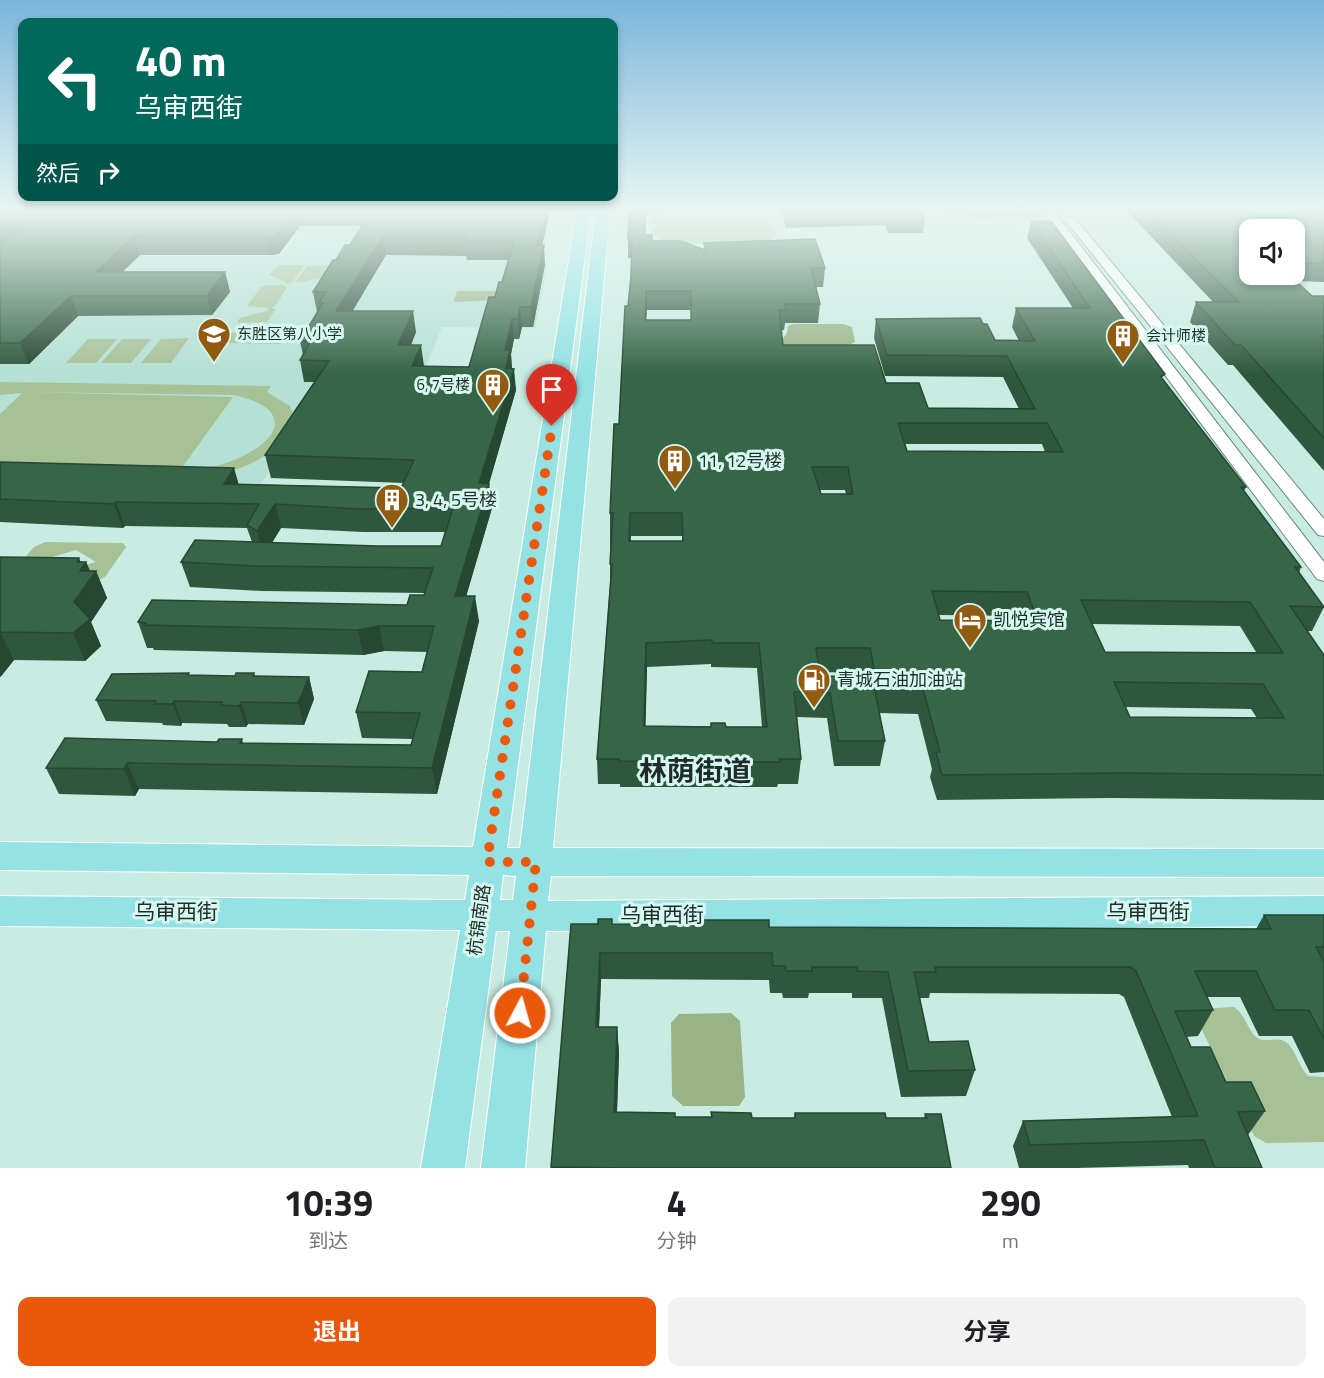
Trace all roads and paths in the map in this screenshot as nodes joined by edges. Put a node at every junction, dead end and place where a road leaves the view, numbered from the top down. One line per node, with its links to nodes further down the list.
1 (576, 265): 8 (main road, 杭锦南路)
2 (597, 265): 9 (main road)
3 (1088, 265): 6 (street)
4 (1107, 265): 5 (street)
5 (1324, 531)
6 (1324, 575)
7 (0, 856): 8 (main road)
8 (487, 862): 9 (main road); 13 (main road, 杭锦南路)
9 (536, 862): 10 (main road); 14 (main road)
10 (1324, 863)
11 (0, 911): 13 (main road, 乌审西街)
12 (1324, 911): 14 (main road, 乌审西街)
13 (480, 915): 14 (main road, 乌审西街); 15 (main road, 杭锦南路)
14 (530, 916): 16 (main road)
15 (443, 1168)
16 (503, 1168)

